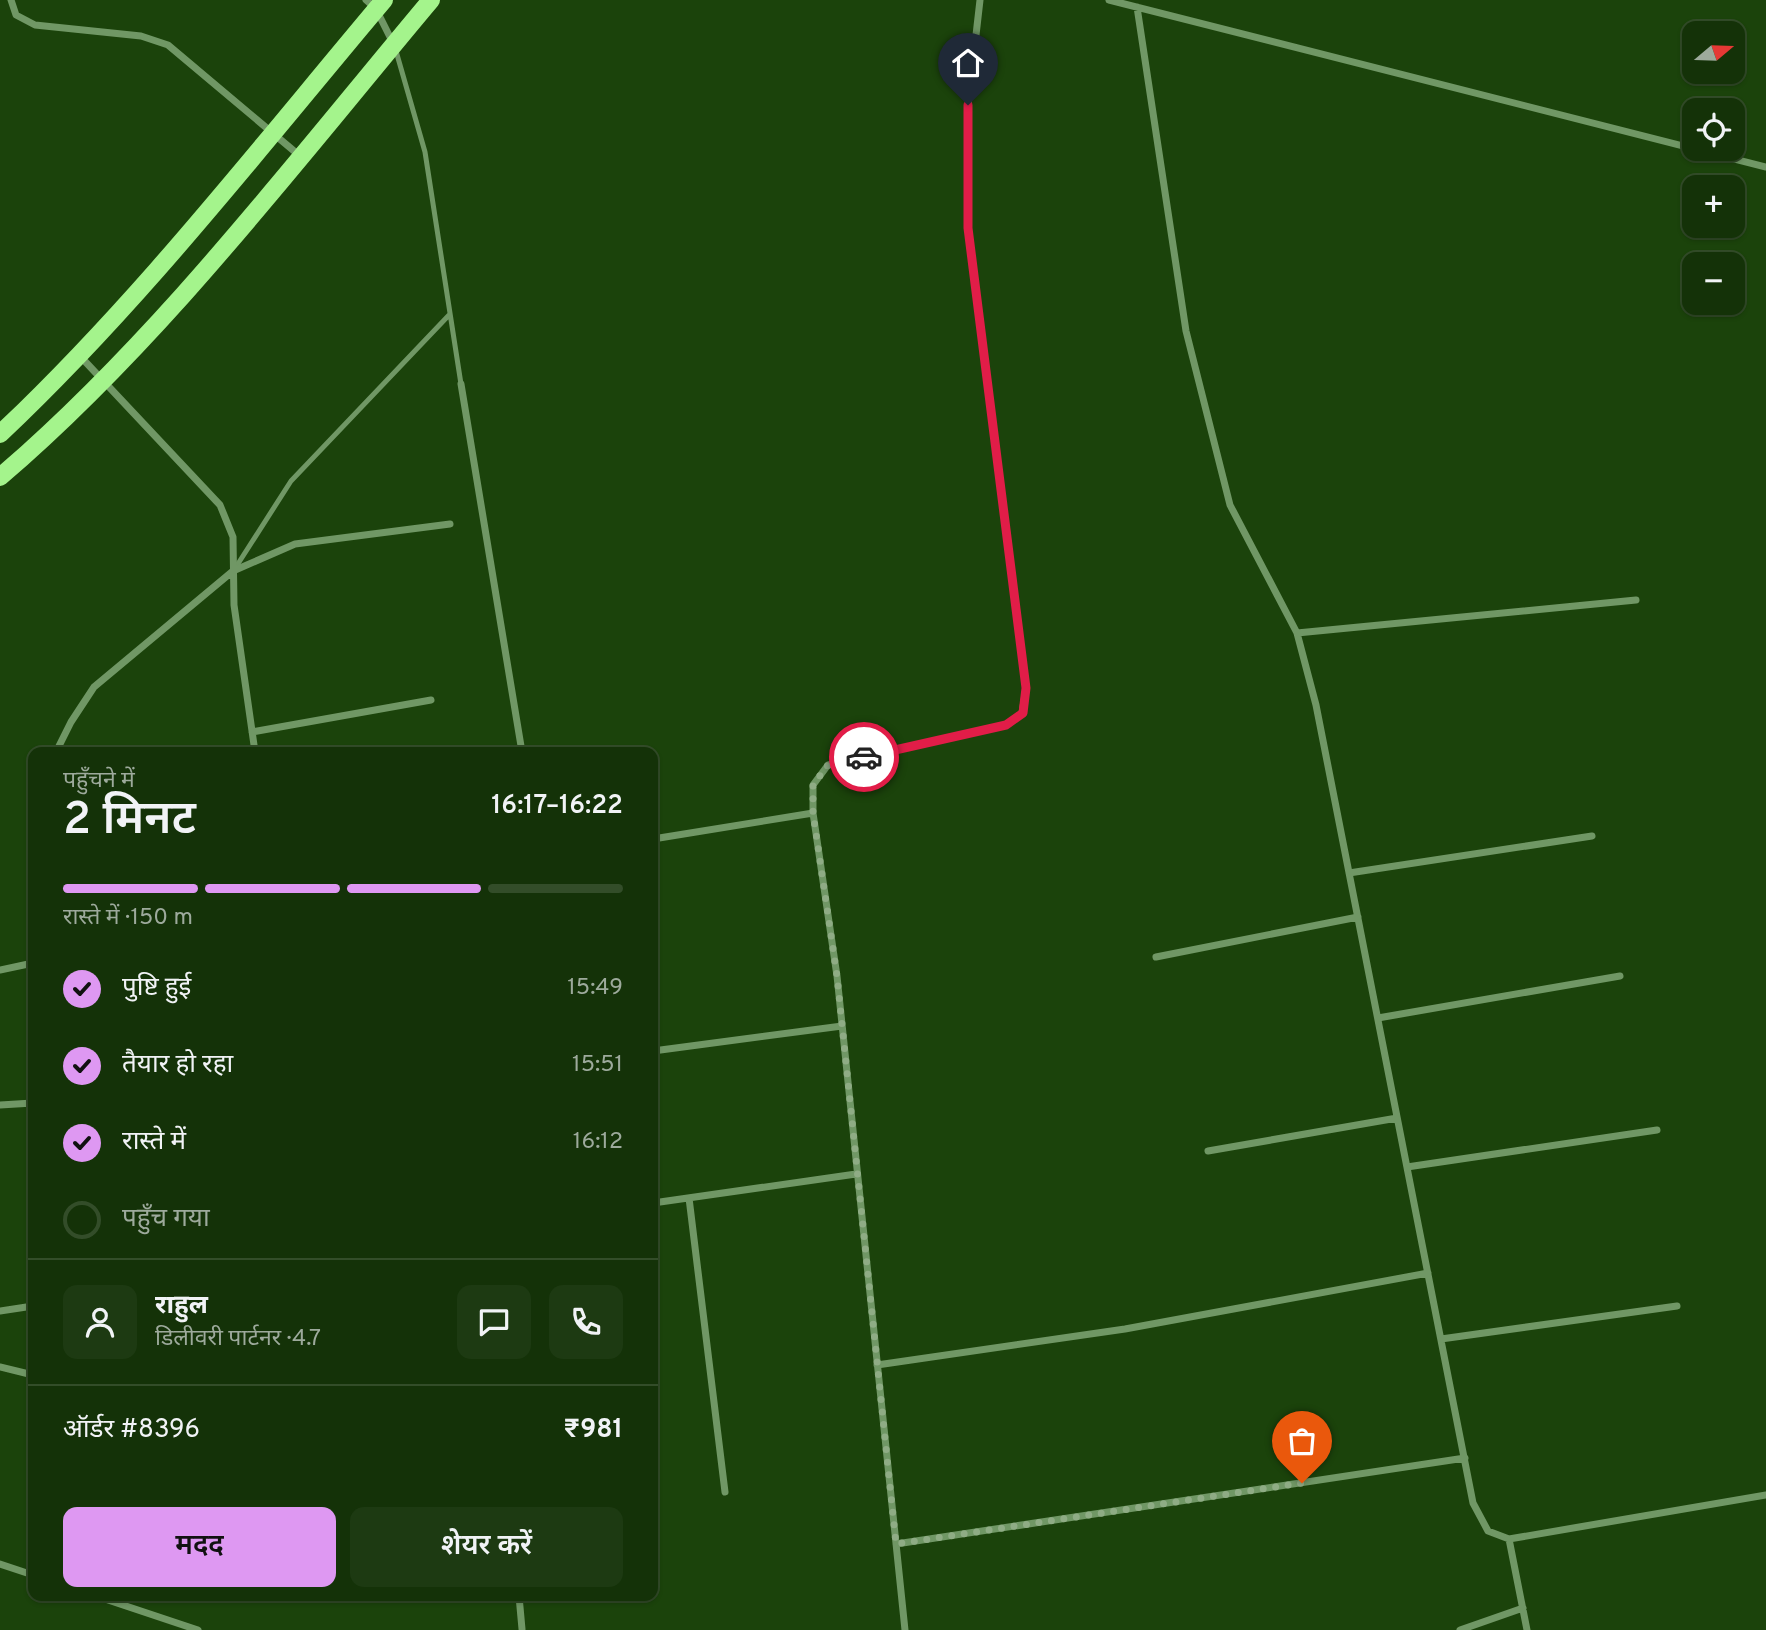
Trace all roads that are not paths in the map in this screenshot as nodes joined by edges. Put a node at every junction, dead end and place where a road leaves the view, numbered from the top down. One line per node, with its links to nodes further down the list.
1 (11, 0): 8 (street)
2 (431, 0): 7 (main road)
3 (980, 0): 26 (street)
4 (1109, 0): 6 (street)
5 (375, 3): 7 (street); 8 (main road)
6 (1137, 7): 10 (street); 20 (street)
7 (393, 45): 9 (main road); 11 (lane)
8 (272, 134): 9 (street); 12 (main road)
9 (300, 156): 13 (main road)
10 (1766, 167)
11 (450, 314): 14 (lane); 18 (lane)
12 (79, 355): 13 (street); 15 (main road)
13 (103, 381): 16 (main road); 18 (street)
14 (461, 384): 25 (street)
15 (0, 434)
16 (0, 477)
17 (450, 524): 18 (street)
18 (233, 570): 22 (street); 23 (street)
19 (1636, 600): 20 (street)
20 (1297, 633): 29 (street)
21 (431, 700): 22 (street)
22 (252, 732): 24 (street)
23 (58, 747)
24 (254, 747)
25 (521, 747)
26 (813, 813): 28 (street); 36 (street)
27 (1592, 836): 29 (street)
28 (658, 838)
29 (1349, 873): 30 (street)
30 (1358, 917): 31 (street); 35 (street)
31 (1156, 957)
32 (28, 964): 33 (street)
33 (0, 970)
34 (1620, 976): 35 (street)
35 (1378, 1018): 40 (street)
36 (842, 1026): 37 (street); 44 (street)
37 (658, 1050)
38 (28, 1103): 39 (street)
39 (0, 1105)
40 (1397, 1118): 42 (street); 43 (street)
41 (1657, 1130): 43 (street)
42 (1208, 1151)
43 (1407, 1167): 47 (street)
44 (856, 1174): 45 (street); 52 (street)
45 (689, 1198): 46 (street); 56 (street)
46 (658, 1202)
47 (1428, 1273): 51 (street); 52 (street)
48 (1677, 1306): 51 (street)
49 (28, 1307): 50 (street)
50 (0, 1311)
51 (1441, 1339): 55 (street)
52 (877, 1365): 59 (street)
53 (0, 1367): 54 (street)
54 (28, 1374)
55 (1465, 1458): 58 (street); 59 (street)
56 (725, 1492)
57 (1766, 1495): 58 (street)
58 (1509, 1539): 64 (street)
59 (896, 1544): 67 (street)
60 (0, 1564): 61 (street)
61 (28, 1573)
62 (111, 1601): 66 (street)
63 (519, 1601): 65 (street)
64 (1523, 1608): 68 (street); 69 (street)
65 (522, 1629)
66 (198, 1630)
67 (905, 1630)
68 (1460, 1630)
69 (1527, 1630)

